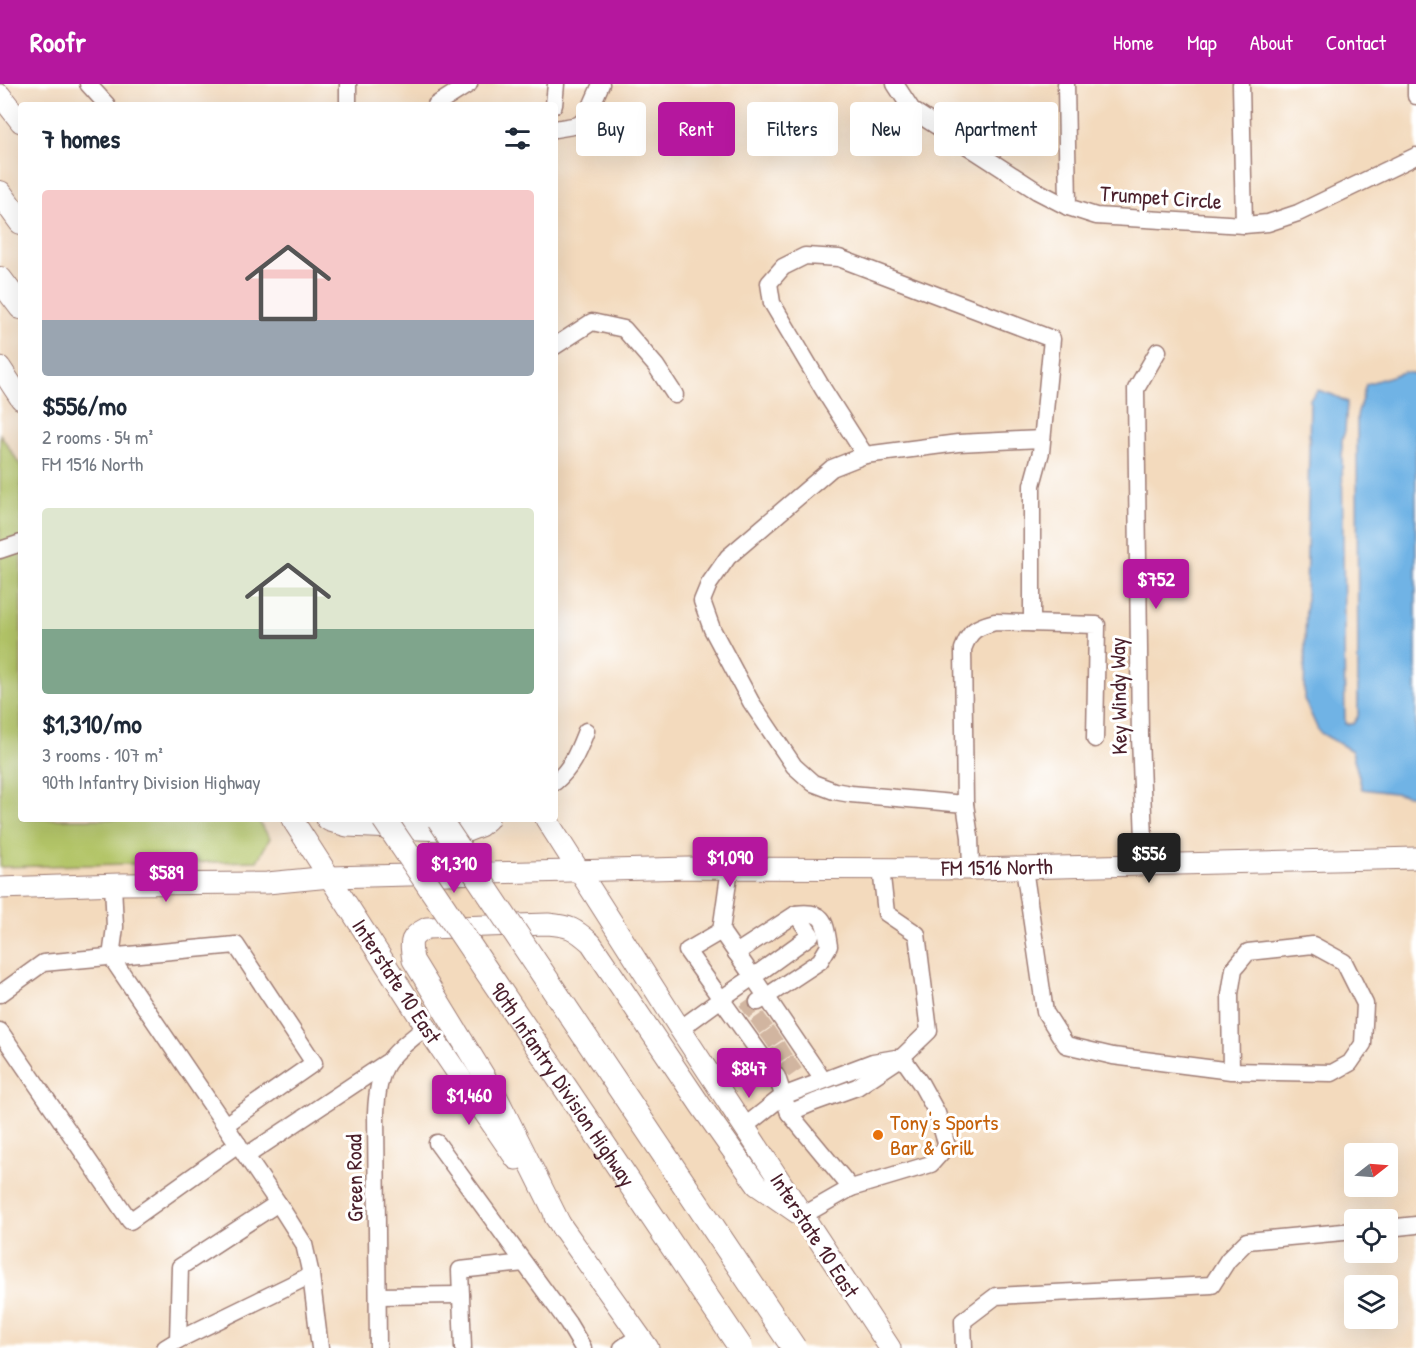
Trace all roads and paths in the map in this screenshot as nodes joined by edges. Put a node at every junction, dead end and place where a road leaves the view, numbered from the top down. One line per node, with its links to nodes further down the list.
1 (87, 84): 12 (street)
2 (348, 84): 13 (street)
3 (469, 84): 14 (street)
4 (556, 84): 15 (street)
5 (601, 84): 17 (street)
6 (895, 84): 20 (street, Trumpet Circle)
7 (1066, 84): 20 (street)
8 (1241, 84): 22 (street)
9 (1416, 84): 11 (street)
10 (0, 95): 16 (main road)
11 (1416, 96)
12 (104, 102)
13 (348, 102)
14 (441, 102)
15 (554, 102)
16 (18, 118)
17 (558, 128)
18 (1416, 156): 22 (street, Trumpet Circle)
19 (0, 193): 21 (highway)
20 (1068, 207): 22 (street, Trumpet Circle)
21 (18, 218)
22 (1244, 225)
23 (0, 279): 24 (highway)
24 (18, 303)
25 (558, 344): 29 (street)
26 (1158, 351): 46 (street, Key Windy Way)
27 (0, 367): 28 (main road)
28 (18, 394)
29 (675, 395)
30 (1042, 439): 31 (street); 31 (street); 34 (street)
31 (865, 455): 38 (street)
32 (18, 544): 33 (street)
33 (0, 550)
34 (1032, 623): 36 (street); 38 (street)
35 (586, 731): 37 (street)
36 (1095, 740)
37 (558, 779)
38 (965, 804): 50 (street)
39 (294, 822): 52 (main road, Interstate 10 East)
40 (333, 822): 43 (main road)
41 (386, 822): 93 (highway, 90th Infantry Division Highway, bridge)
42 (441, 822): 94 (highway, 90th Infantry Division Highway, bridge)
43 (485, 822)
44 (548, 822): 51 (main road, Interstate 10 East)
45 (1416, 858): 46 (main road, FM 1516 North)
46 (1145, 865): 49 (main road, FM 1516 North)
47 (730, 868): 48 (main road, FM 1516 North); 51 (main road, FM 1516 North); 56 (street)
48 (881, 868): 50 (main road, FM 1516 North); 66 (street)
49 (1024, 868): 50 (main road, FM 1516 North); 68 (street)
50 (971, 869)
51 (578, 870): 52 (main road, FM 1516 North); 64 (main road, Interstate 10 East)
52 (330, 877): 53 (main road, FM 1516 North); 63 (main road, Interstate 10 East)
53 (113, 884): 54 (main road, FM 1516 North); 58 (street)
54 (0, 888)
55 (796, 914): 57 (street); 59 (street); 62 (street)
56 (721, 931): 57 (street); 61 (street)
57 (736, 953): 59 (street)
58 (111, 957): 60 (street); 72 (street); 72 (street)
59 (753, 977): 61 (street); 62 (street)
60 (0, 994)
61 (721, 999): 62 (street); 64 (street)
62 (751, 1007): 69 (street); 70 (street)
63 (426, 1027): 67 (street, Green Road); 81 (main road, Interstate 10 East)
64 (680, 1029): 73 (main road, Interstate 10 East)
65 (0, 1031): 75 (street)
66 (902, 1057): 69 (street); 71 (street); 76 (street)
67 (386, 1063): 75 (street); 86 (street, Green Road)
68 (1231, 1071): 68 (street)
69 (823, 1080): 70 (street)
70 (783, 1096): 71 (street); 73 (street)
71 (789, 1113): 76 (street)
72 (225, 1125): 75 (street)
73 (744, 1127): 78 (main road, Interstate 10 East)
74 (436, 1143): 83 (street)
75 (242, 1150): 77 (street)
76 (851, 1188): 78 (street)
77 (278, 1203): 84 (street); 87 (street)
78 (802, 1216): 81 (main road); 95 (main road, Interstate 10 East)
79 (1416, 1225): 80 (street)
80 (1398, 1227)
81 (562, 1228): 88 (main road, Interstate 10 East)
82 (1344, 1232): 96 (street)
83 (524, 1263): 85 (street); 92 (street)
84 (311, 1275): 87 (street); 89 (street)
85 (461, 1295): 86 (street); 91 (street)
86 (378, 1296): 90 (street, Green Road)
87 (172, 1344)
88 (636, 1344)
89 (320, 1348)
90 (378, 1348)
91 (463, 1348)
92 (583, 1348)
93 (741, 1348)
94 (794, 1348)
95 (890, 1348)
96 (964, 1348)

